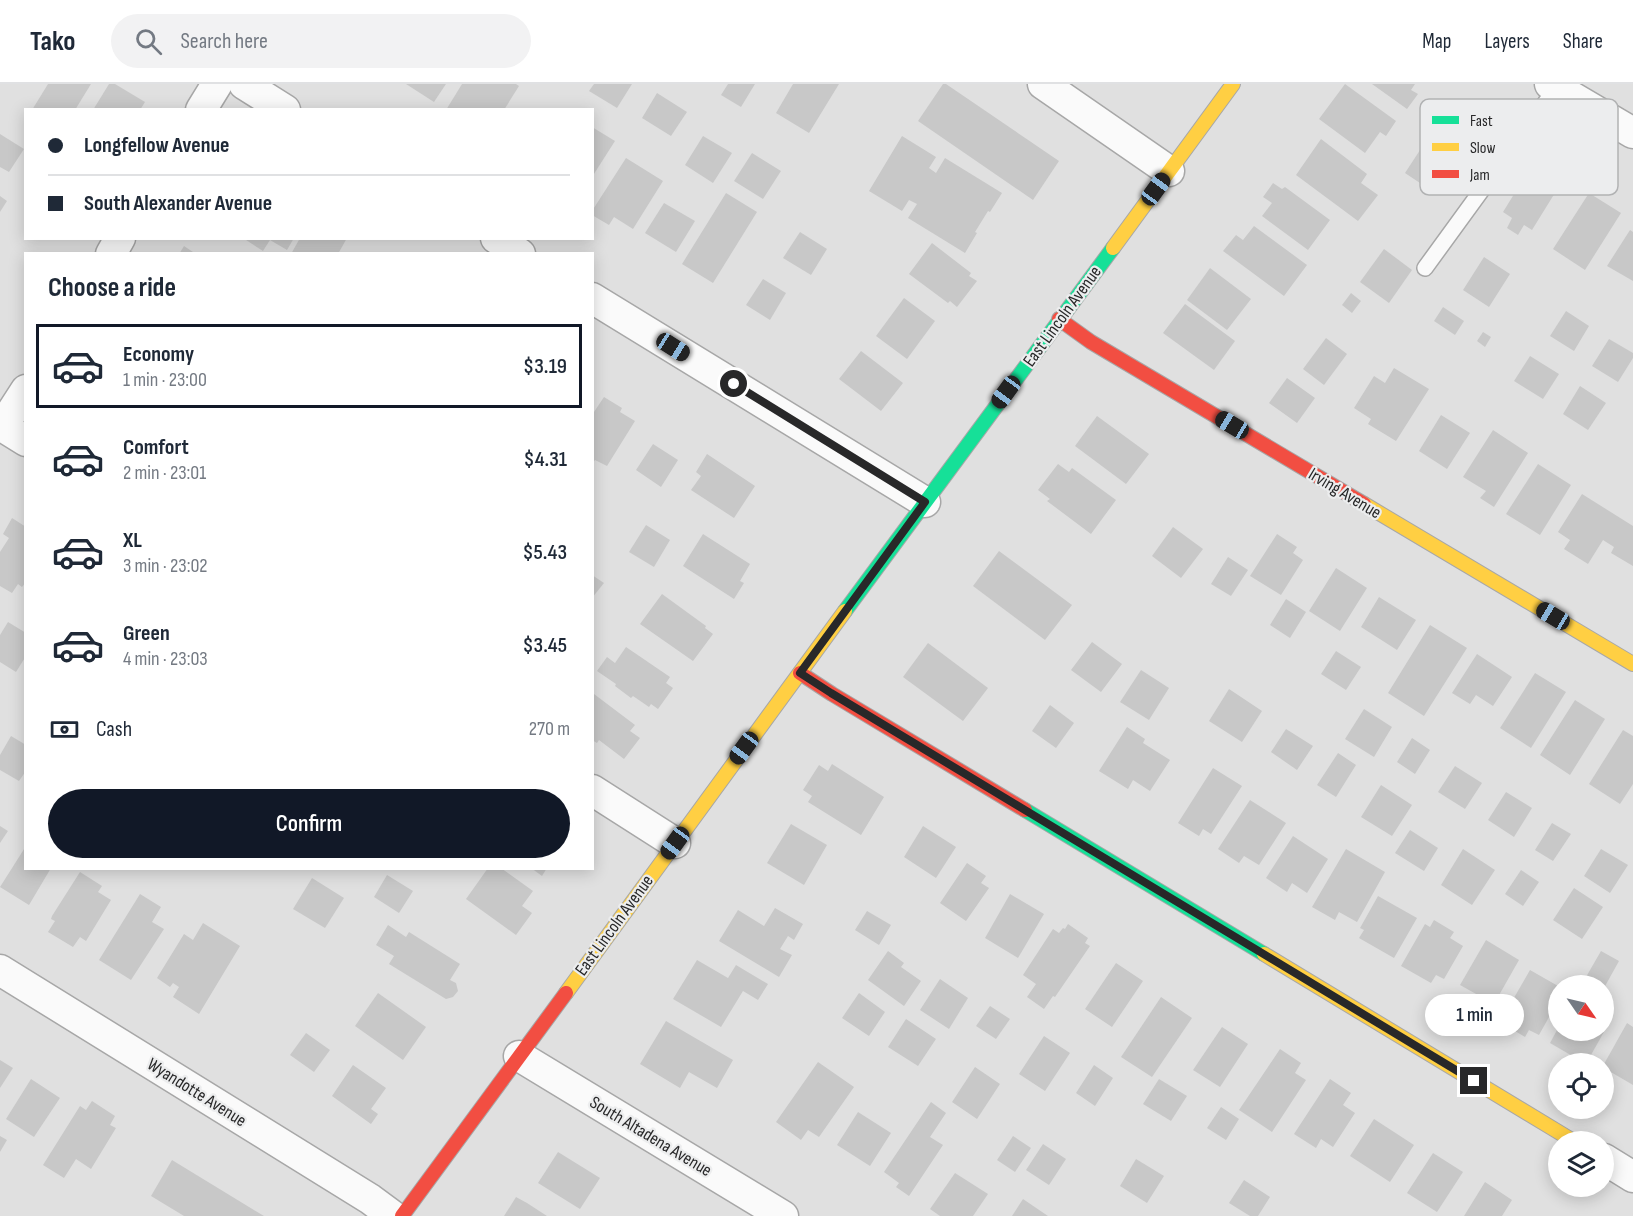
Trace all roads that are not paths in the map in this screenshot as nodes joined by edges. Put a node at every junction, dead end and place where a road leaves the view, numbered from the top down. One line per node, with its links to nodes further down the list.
1 (217, 84): 8 (street)
2 (244, 84): 9 (street)
3 (1043, 84): 12 (street)
4 (1233, 84): 12 (street, East Lincoln Avenue)
5 (1555, 85): 6 (lane); 7 (street)
6 (1545, 99)
7 (1578, 99)
8 (202, 108)
9 (282, 108)
10 (1618, 124): 11 (street)
11 (1633, 133)
12 (1169, 171): 18 (street, East Lincoln Avenue)
13 (1477, 195): 16 (lane)
14 (499, 240): 15 (street)
15 (517, 252)
16 (1425, 268)
17 (594, 299): 21 (street)
18 (1059, 319): 21 (street, East Lincoln Avenue); 22 (street, Irving Avenue)
19 (24, 395): 20 (street)
20 (9, 431)
21 (925, 502): 23 (street, East Lincoln Avenue)
22 (1633, 664)
23 (800, 673): 25 (street, East Lincoln Avenue); 28 (street)
24 (594, 791): 25 (street)
25 (675, 843): 27 (street, East Lincoln Avenue)
26 (0, 970): 31 (street, Wyandotte Avenue)
27 (519, 1056): 32 (street, East Lincoln Avenue); 33 (street, South Altadena Avenue)
28 (1557, 1131)
29 (1614, 1165): 30 (street)
30 (1633, 1177)
31 (393, 1216)
32 (402, 1216)
33 (783, 1216)

